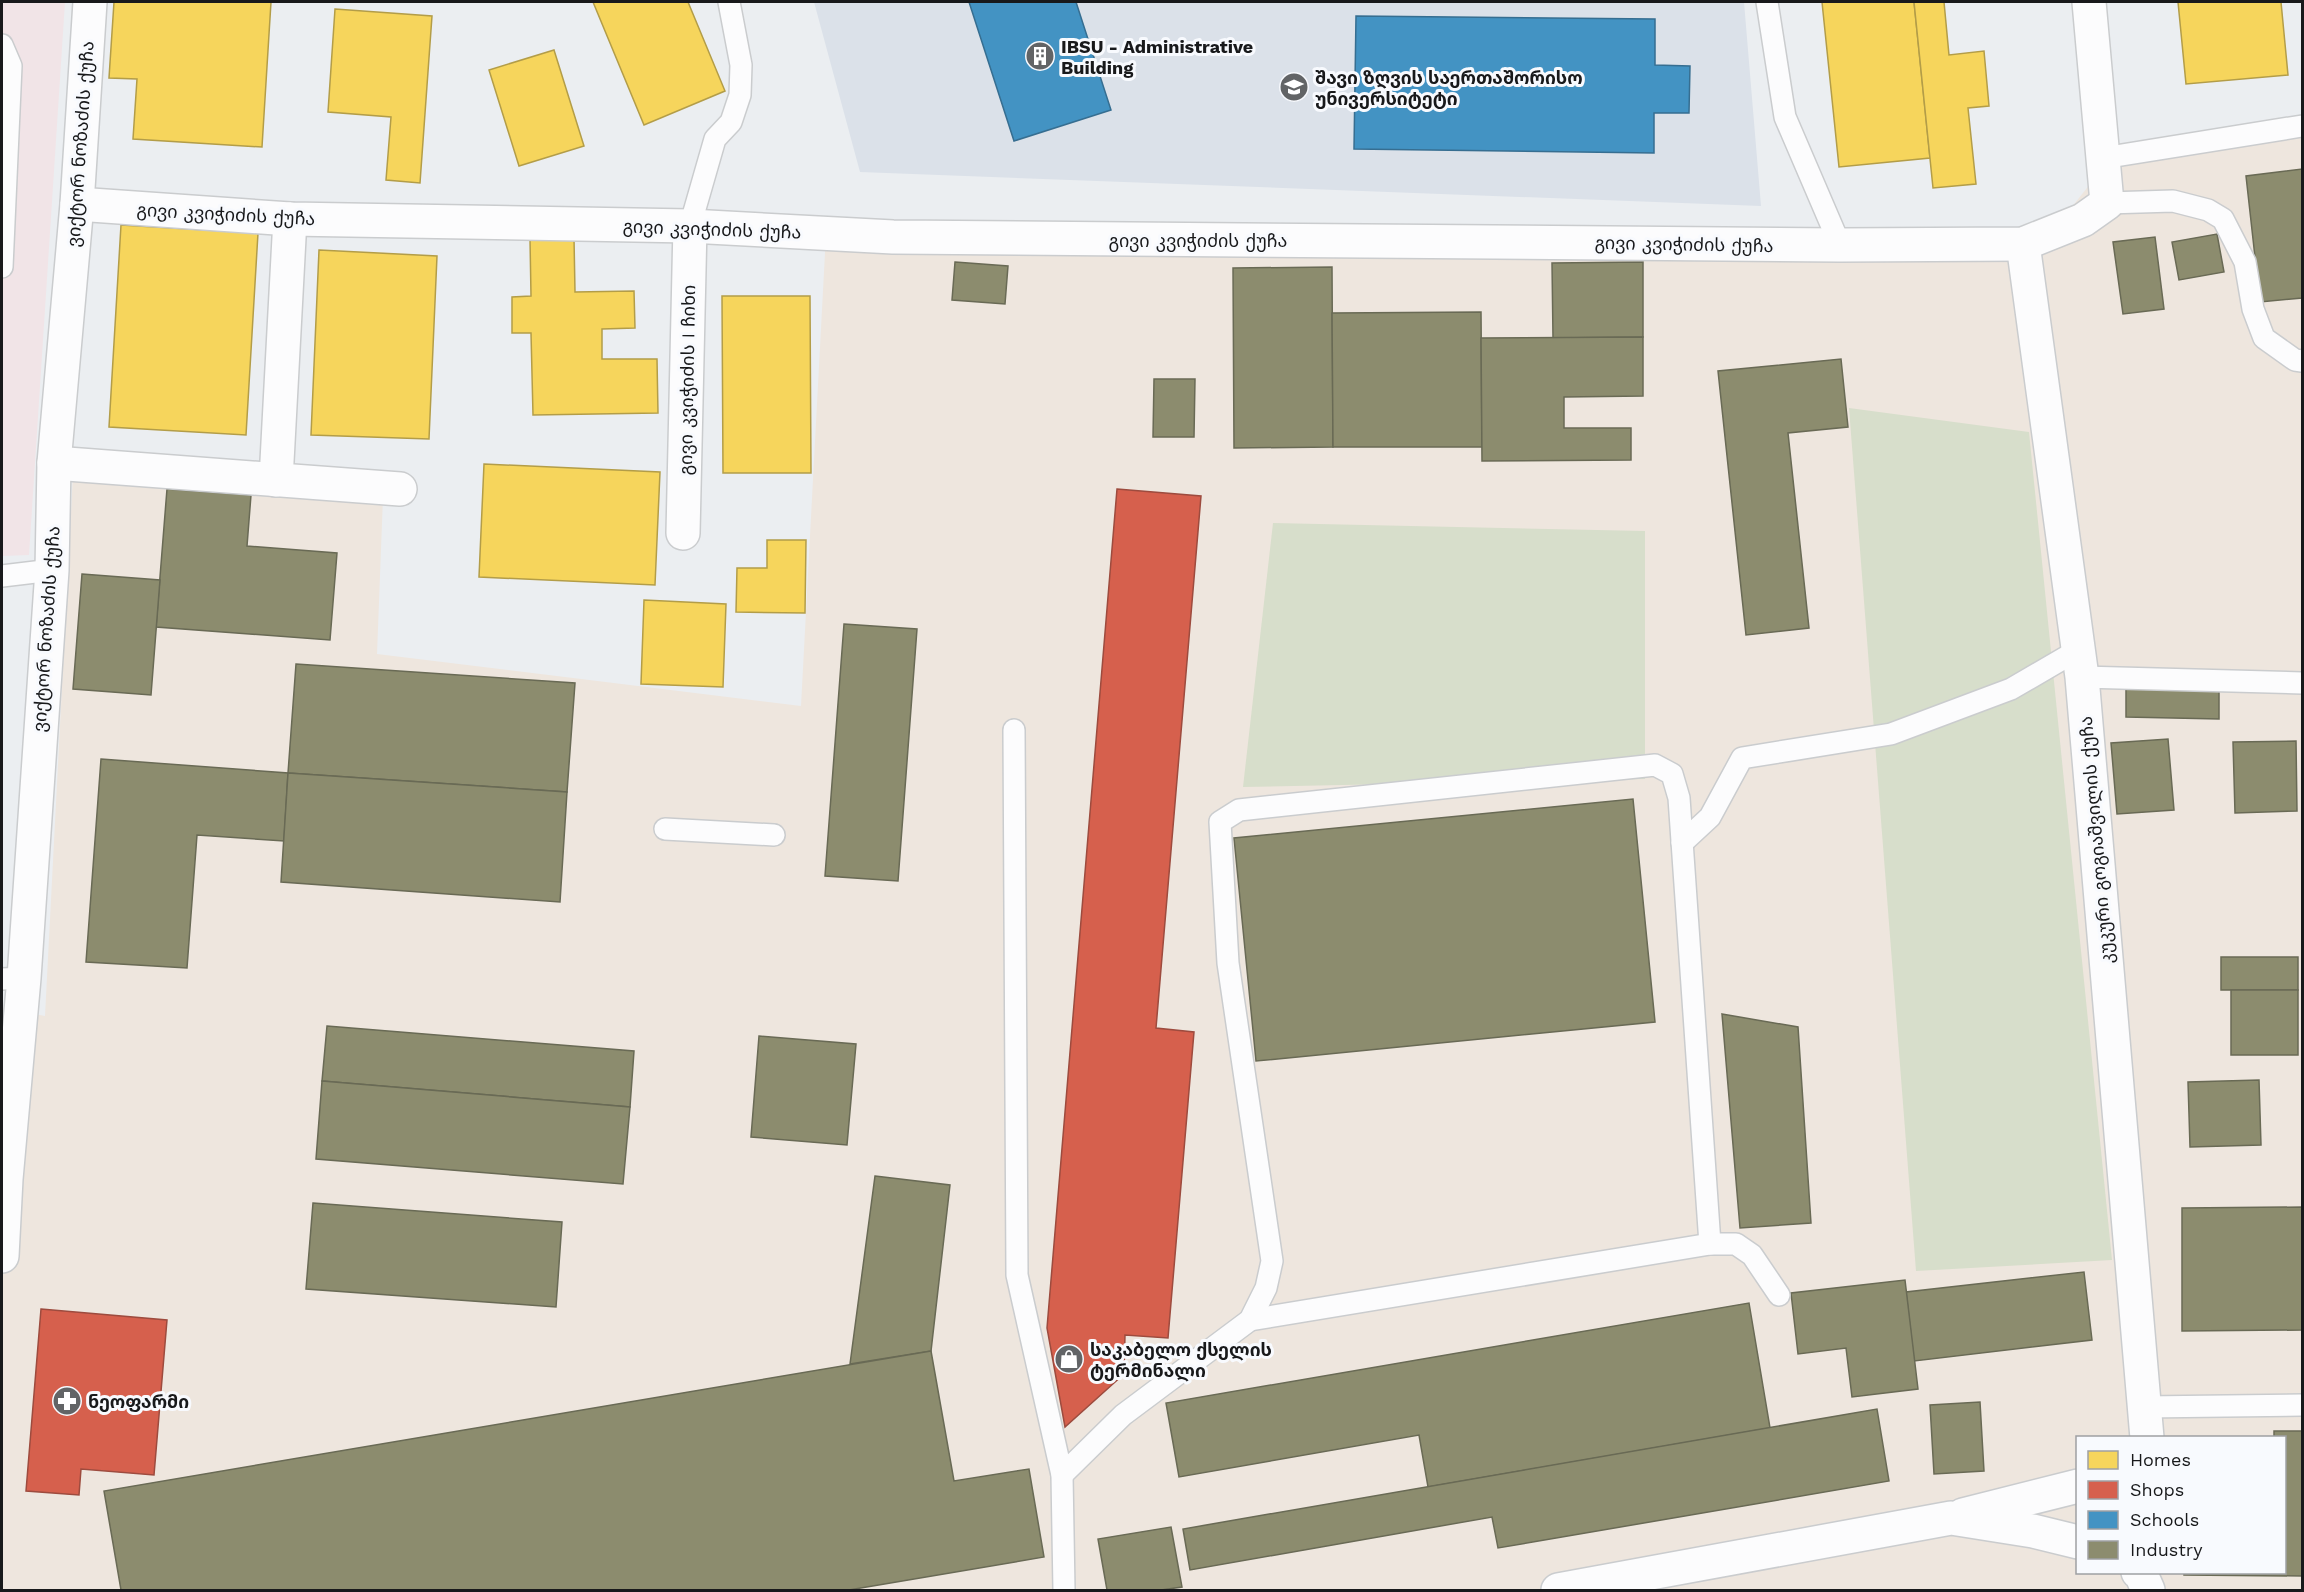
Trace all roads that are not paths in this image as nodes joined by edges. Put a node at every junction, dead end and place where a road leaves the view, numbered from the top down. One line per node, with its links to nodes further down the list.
1 (90, 2): 9 (street, ვიქტორ ნოზაძის ქუჩა)
2 (729, 2): 11 (lane)
3 (1767, 2): 13 (lane)
4 (2089, 2): 7 (street)
5 (2, 45): 14 (lane)
6 (2302, 126): 7 (lane)
7 (2103, 158): 8 (street)
8 (2107, 203): 12 (street, გივი კვიჭიძის ქუჩა); 15 (lane)
9 (77, 204): 10 (street, გივი კვიჭიძის ქუჩა); 16 (street, ვიქტორ ნოზაძის ქუჩა)
10 (290, 219): 11 (street, გივი კვიჭიძის ქუჩა); 17 (street)
11 (690, 226): 13 (street, გივი კვიჭიძის ქუჩა); 19 (street, გივი კვიჭიძის I ჩიხი)
12 (2023, 244): 13 (street, გივი კვიჭიძის ქუჩა); 22 (street, კუკური გოგიაშვილის ქუჩა)
13 (1840, 245)
14 (2, 267)
15 (2302, 361)
16 (54, 463): 17 (street); 20 (street, ვიქტორ ნოზაძის ქუჩა)
17 (276, 480): 18 (street)
18 (400, 489)
19 (683, 533)
20 (52, 570): 21 (lane); 28 (street, ვიქტორ ნოზაძის ქუჩა)
21 (2, 576)
22 (2080, 663): 23 (lane); 27 (lane); 34 (street, კუკური გოგიაშვილის ქუჩა)
23 (2302, 683)
24 (1014, 730): 35 (lane)
25 (665, 829): 26 (lane)
26 (774, 836)
27 (1682, 843): 29 (lane); 32 (lane)
28 (13, 978): 30 (street, ვიქტორ ნოზაძის ქუჩა)
29 (1710, 1244): 31 (lane); 32 (lane)
30 (2, 1256)
31 (1779, 1295)
32 (1250, 1320): 35 (lane)
33 (2302, 1405): 34 (lane)
34 (2145, 1422)
35 (1062, 1475): 41 (lane)
36 (2076, 1487): 37 (street)
37 (1951, 1518): 38 (street); 42 (street)
38 (2076, 1542)
39 (2141, 1574): 43 (street)
40 (2154, 1574): 44 (street)
41 (1064, 1590)
42 (1558, 1590)
43 (2148, 1590)
44 (2155, 1590)

